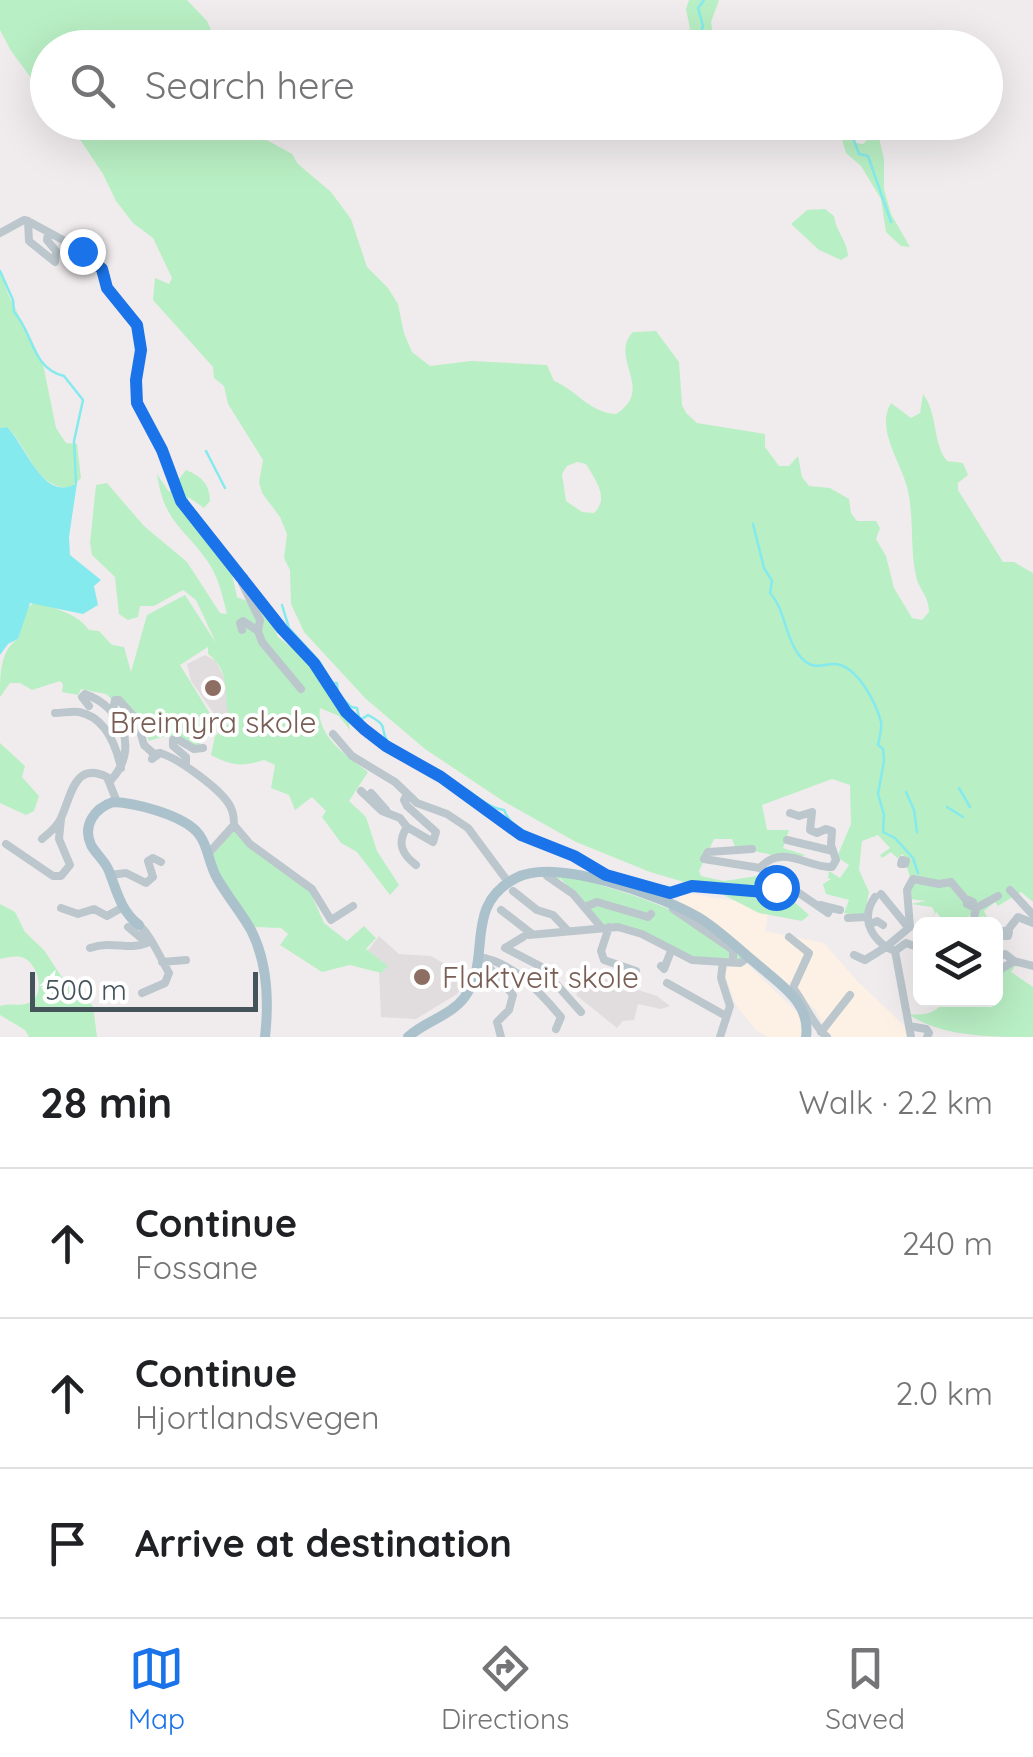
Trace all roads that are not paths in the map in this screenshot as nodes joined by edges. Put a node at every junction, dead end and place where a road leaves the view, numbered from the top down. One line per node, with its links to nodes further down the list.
1 (26, 221): 2 (street); 2 (street); 3 (street)
2 (48, 232): 4 (street)
3 (0, 233)
4 (244, 577): 6 (street); 44 (street)
5 (242, 630): 6 (street)
6 (258, 630): 7 (street)
7 (302, 689)
8 (89, 706): 10 (street)
9 (54, 713): 14 (street)
10 (112, 714): 13 (street); 14 (street)
11 (333, 734): 18 (street)
12 (202, 748): 13 (street)
13 (186, 766): 23 (street)
14 (122, 768): 15 (street)
15 (111, 780): 19 (street); 22 (street)
16 (361, 791): 21 (street)
17 (372, 794): 21 (street)
18 (407, 794): 24 (street); 40 (street)
19 (117, 802): 29 (main road); 36 (main road)
20 (795, 811): 30 (street)
21 (389, 814): 24 (street)
22 (61, 819): 25 (street); 27 (street)
23 (234, 825): 29 (street); 46 (street)
24 (407, 828): 32 (street)
25 (42, 839)
26 (787, 840): 30 (street)
27 (6, 844)
28 (752, 849): 34 (street)
29 (208, 854): 95 (main road)
30 (830, 854): 34 (street)
31 (160, 862): 36 (street)
32 (416, 865)
33 (904, 865): 39 (street)
34 (758, 867): 35 (street); 38 (street)
35 (745, 873)
36 (110, 875): 49 (main road)
37 (547, 876): 47 (street)
38 (776, 881): 43 (street); 44 (street)
39 (910, 881): 45 (street); 71 (street)
40 (511, 887): 44 (main road); 63 (street); 76 (main road)
41 (1010, 890): 54 (street)
42 (998, 896): 45 (street)
43 (809, 899): 51 (street); 52 (street)
44 (670, 902): 75 (main road); 81 (street)
45 (971, 905): 55 (street)
46 (353, 906)
47 (585, 907): 53 (street); 62 (street)
48 (60, 908): 49 (street)
49 (125, 910): 60 (main road)
50 (501, 910): 64 (street)
51 (840, 910)
52 (828, 912)
53 (651, 914)
54 (1033, 915)
55 (972, 917)
56 (848, 918): 57 (street)
57 (867, 921): 59 (street); 61 (street); 71 (street)
58 (1033, 924): 66 (street)
59 (883, 925)
60 (134, 926): 67 (street)
61 (907, 926)
62 (605, 927): 63 (street); 72 (street); 85 (street)
63 (568, 931): 64 (street)
64 (528, 936): 70 (street)
65 (789, 937): 93 (street)
66 (1003, 938)
67 (148, 942): 69 (street); 80 (street)
68 (913, 945): 71 (street)
69 (90, 948)
70 (505, 948): 78 (street); 89 (street)
71 (890, 949): 73 (street); 91 (street)
72 (671, 952): 81 (street); 82 (street)
73 (854, 954)
74 (1003, 955): 79 (street)
75 (748, 957): 81 (street); 98 (main road)
76 (482, 958): 78 (street); 94 (main road); 96 (street)
77 (186, 960): 80 (street)
78 (497, 960): 92 (street)
79 (1014, 961): 83 (street); 84 (street)
80 (162, 962): 87 (street)
81 (728, 962): 90 (street)
82 (660, 966)
83 (1033, 966)
84 (1003, 968)
85 (636, 971)
86 (667, 983): 90 (street)
87 (142, 993)
88 (850, 995): 93 (street)
89 (581, 1012)
90 (726, 1016): 97 (street)
91 (909, 1026): 99 (street); 100 (street)
92 (556, 1028)
93 (824, 1034)
94 (412, 1035)
95 (265, 1037)
96 (501, 1037)
97 (720, 1037)
98 (806, 1037)
99 (911, 1037)
100 (927, 1037)

